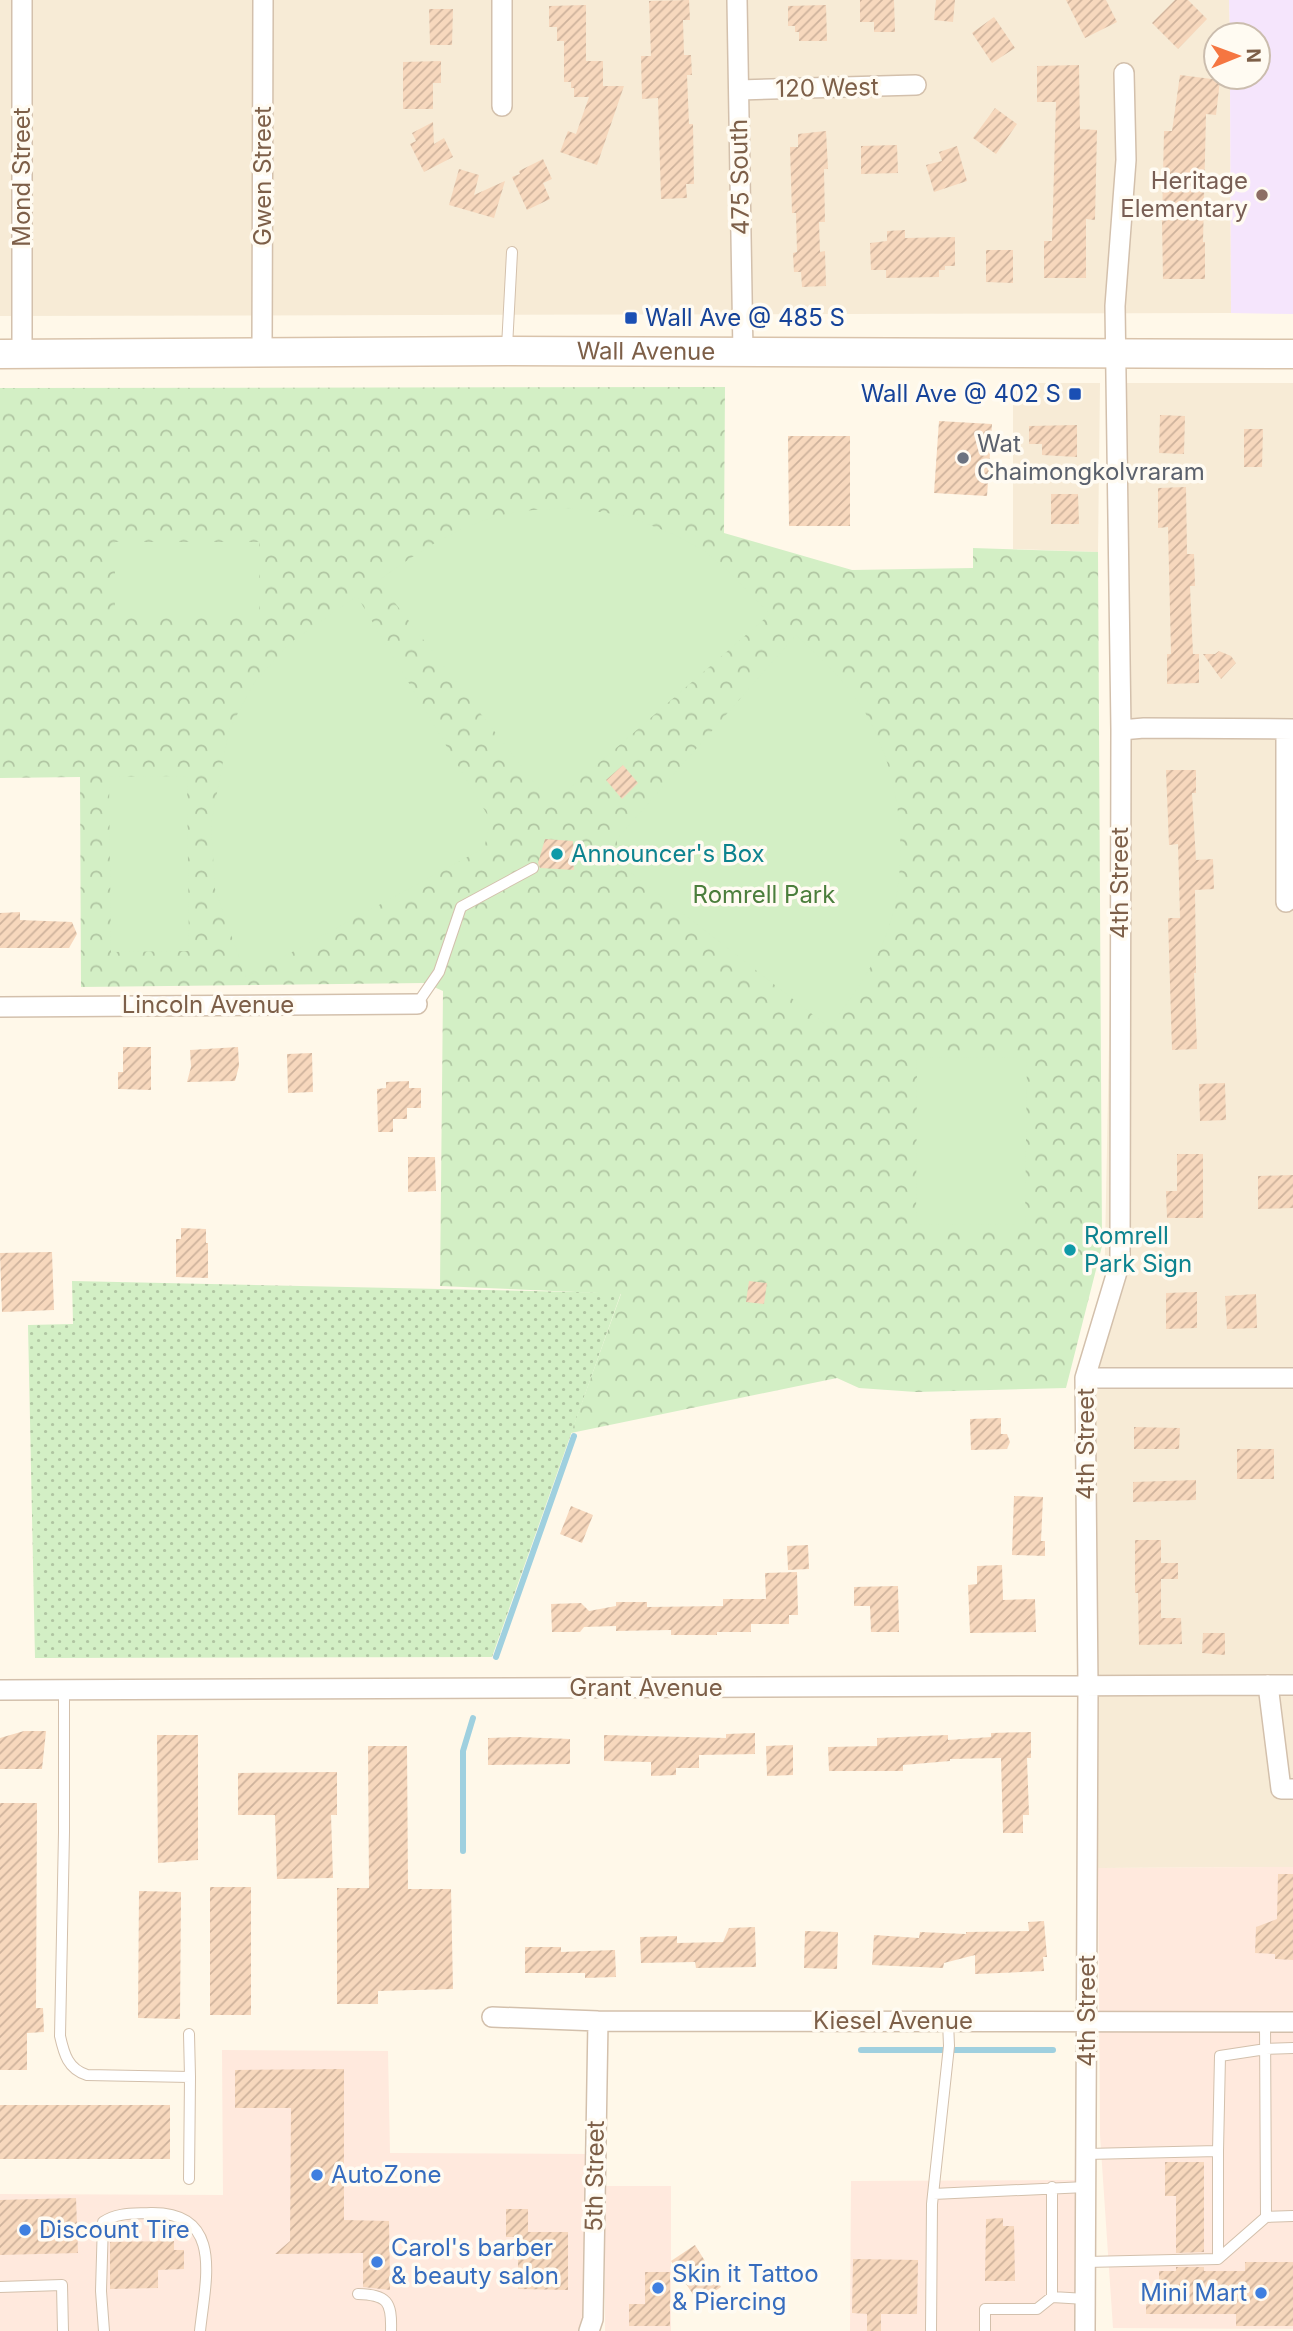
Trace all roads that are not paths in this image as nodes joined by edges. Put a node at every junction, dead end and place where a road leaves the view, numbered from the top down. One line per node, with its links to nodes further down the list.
1 (22, 0): 14 (street, Mond Street)
2 (263, 0): 11 (street, Gwen Street)
3 (502, 0): 8 (street)
4 (737, 0): 7 (street, 475 South)
5 (1124, 73): 13 (street, 4th Street)
6 (916, 85): 7 (street, 120 West)
7 (738, 90): 12 (street, 475 South)
8 (502, 106)
9 (513, 252): 10 (lane)
10 (507, 351): 11 (main road, Wall Avenue); 12 (main road, Wall Avenue)
11 (262, 353): 14 (main road, Wall Avenue)
12 (743, 353): 13 (main road, Wall Avenue)
13 (1115, 353): 15 (main road, Wall Avenue); 17 (street, 4th Street)
14 (11, 354)
15 (1293, 354)
16 (1290, 729): 17 (street); 19 (street)
17 (1121, 730): 22 (street, 4th Street)
18 (533, 868): 20 (lane)
19 (1286, 902)
20 (417, 1004): 21 (street, Lincoln Avenue)
21 (0, 1007)
22 (1085, 1378): 23 (street); 26 (street, 4th Street)
23 (1293, 1378)
24 (1268, 1685): 25 (street, Grant Avenue); 26 (street, Grant Avenue); 29 (street)
25 (1293, 1685)
26 (1088, 1686): 28 (street, Grant Avenue); 33 (street, 4th Street)
27 (0, 1690): 28 (street, Grant Avenue)
28 (64, 1691): 39 (lane)
29 (1293, 1789)
30 (492, 2017): 31 (street, Kiesel Avenue)
31 (598, 2021): 32 (street, Kiesel Avenue); 58 (street, 5th Street)
32 (947, 2021): 33 (street, Kiesel Avenue); 45 (lane)
33 (1087, 2021): 34 (street, Kiesel Avenue); 41 (street, 4th Street)
34 (1265, 2021): 35 (street, Kiesel Avenue); 38 (lane)
35 (1293, 2022)
36 (189, 2034): 39 (lane)
37 (1293, 2048): 38 (lane)
38 (1266, 2049): 40 (lane); 47 (lane)
39 (190, 2077): 42 (lane)
40 (1218, 2151): 41 (lane); 48 (lane)
41 (1086, 2154): 43 (street, 4th Street)
42 (189, 2179)
43 (1086, 2186): 44 (lane); 49 (street, 4th Street)
44 (1052, 2187): 45 (lane); 52 (lane)
45 (933, 2194): 59 (lane)
46 (1293, 2216): 47 (lane)
47 (1266, 2217): 48 (lane)
48 (1218, 2259): 49 (lane)
49 (1086, 2262): 53 (street, 4th Street)
50 (0, 2287): 54 (lane)
51 (358, 2294): 57 (lane)
52 (1052, 2297): 53 (lane); 60 (lane)
53 (1086, 2299): 61 (street, 4th Street)
54 (63, 2331)
55 (104, 2331): 56 (lane)
56 (200, 2331)
57 (391, 2331)
58 (589, 2331)
59 (931, 2331)
60 (985, 2331)
61 (1086, 2331)

